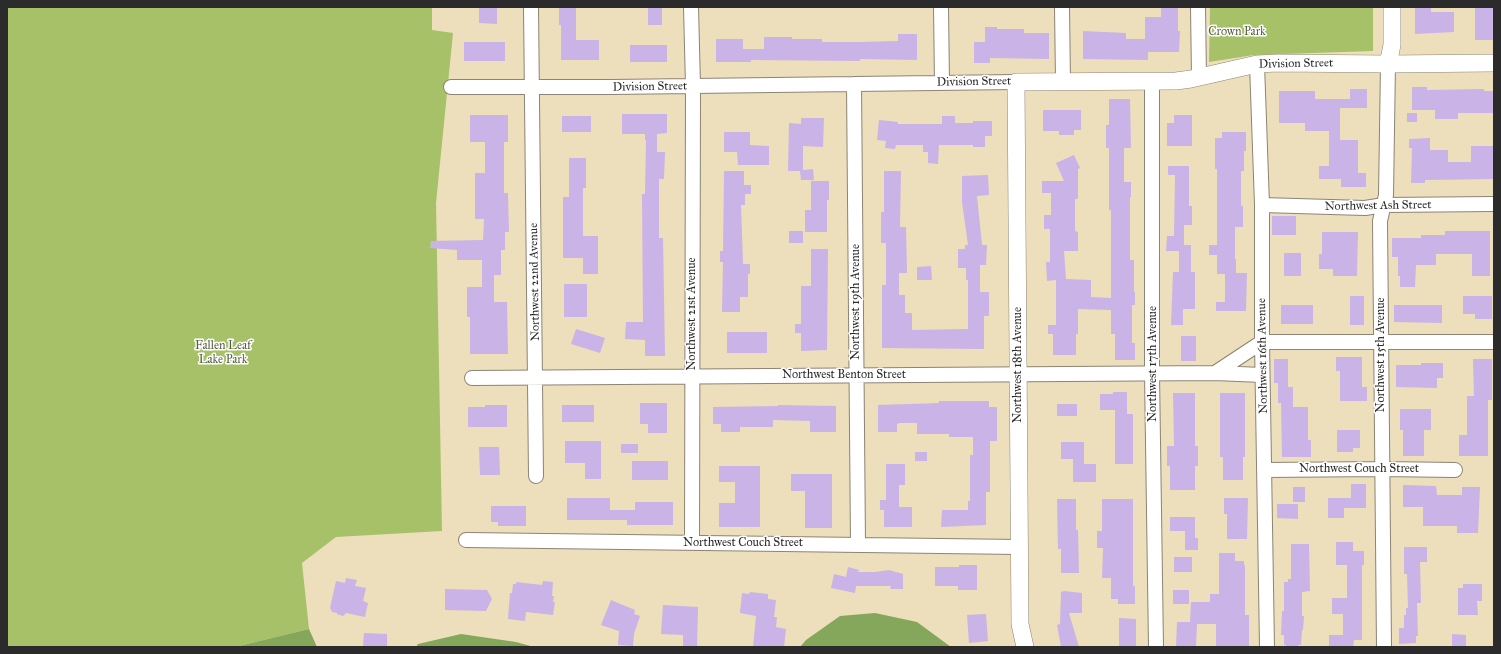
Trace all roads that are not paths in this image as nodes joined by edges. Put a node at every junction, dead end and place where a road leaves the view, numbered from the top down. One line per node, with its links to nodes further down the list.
1 (531, 7): 18 (street, Northwest 22nd Avenue)
2 (691, 7): 16 (street, Northwest 21st Avenue)
3 (942, 7): 14 (street)
4 (1062, 7): 13 (street)
5 (1198, 7): 10 (street)
6 (1392, 7): 9 (street)
7 (1494, 63): 9 (street, Division Street)
8 (1257, 64): 9 (street, Division Street); 10 (street, Division Street); 20 (street, Northwest 16th Avenue)
9 (1388, 64): 21 (street, Northwest 15th Avenue)
10 (1199, 77): 11 (street, Division Street)
11 (1152, 81): 13 (street, Division Street); 27 (street, Northwest 17th Avenue)
12 (1016, 82): 13 (street, Division Street); 14 (street, Division Street); 26 (street, Northwest 18th Avenue)
13 (1063, 82)
14 (942, 83): 15 (street, Division Street)
15 (854, 84): 16 (street, Division Street); 28 (street, Northwest 19th Avenue)
16 (693, 86): 18 (street, Division Street); 30 (street, Northwest 21st Avenue)
17 (451, 87): 18 (street, Division Street)
18 (532, 88): 32 (street, Northwest 22nd Avenue)
19 (1494, 204): 21 (street, Northwest Ash Street)
20 (1262, 205): 21 (street, Northwest Ash Street); 23 (street, Northwest 16th Avenue)
21 (1384, 205): 22 (street, Northwest 15th Avenue)
22 (1382, 341): 23 (street); 24 (street); 33 (street, Northwest 15th Avenue)
23 (1262, 342): 25 (street); 29 (street, Northwest 16th Avenue)
24 (1494, 342)
25 (1215, 373): 27 (street, Northwest Benton Street); 29 (street, Northwest Benton Street)
26 (1018, 374): 27 (street, Northwest Benton Street); 28 (street, Northwest Benton Street); 40 (street, Northwest 18th Avenue)
27 (1152, 374): 42 (street, Northwest 17th Avenue)
28 (856, 375): 30 (street, Northwest Benton Street); 39 (street, Northwest 19th Avenue)
29 (1262, 375): 34 (street, Northwest 16th Avenue)
30 (692, 377): 32 (street, Northwest Benton Street); 38 (street, Northwest 21st Avenue)
31 (472, 378): 32 (street, Northwest Benton Street)
32 (536, 378): 36 (street, Northwest 22nd Avenue)
33 (1382, 468): 34 (street, Northwest Couch Street); 35 (street, Northwest Couch Street); 44 (street, Northwest 15th Avenue)
34 (1264, 470): 43 (street, Northwest 16th Avenue)
35 (1454, 470)
36 (536, 476)
37 (466, 540): 38 (street, Northwest Couch Street)
38 (692, 543): 39 (street, Northwest Couch Street)
39 (858, 544): 40 (street, Northwest Couch Street)
40 (1020, 547): 41 (street, Northwest 18th Avenue)
41 (1025, 647)
42 (1156, 647)
43 (1266, 647)
44 (1384, 647)

